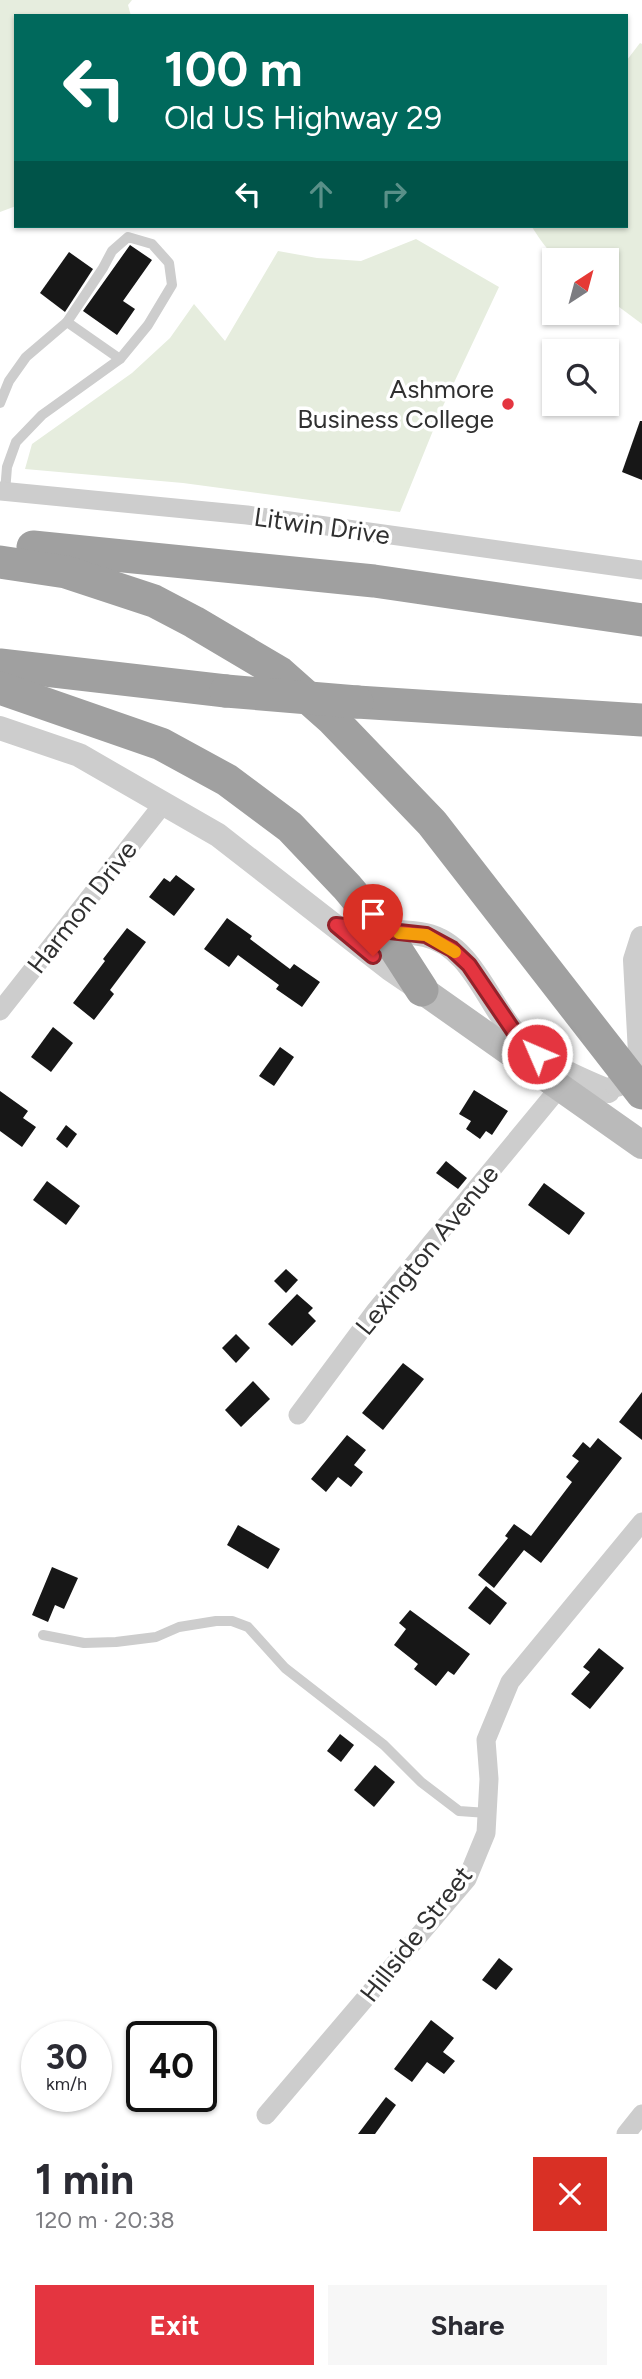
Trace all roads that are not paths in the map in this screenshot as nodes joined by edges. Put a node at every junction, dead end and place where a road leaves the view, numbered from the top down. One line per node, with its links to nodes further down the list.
1 (66, 322): 2 (lane); 2 (lane); 3 (lane)
2 (120, 359): 4 (lane)
3 (0, 403)
4 (2, 491): 7 (street, Litwin Drive)
5 (0, 545): 8 (highway)
6 (0, 562): 20 (highway)
7 (642, 570)
8 (642, 620)
9 (0, 665): 11 (highway, bridge)
10 (0, 688): 15 (highway)
11 (642, 720)
12 (0, 728): 13 (street)
13 (164, 803): 14 (street); 18 (street, Harmon Drive)
14 (336, 925): 15 (street); 17 (street)
15 (384, 931): 17 (highway); 20 (street)
16 (642, 938): 20 (street)
17 (422, 990): 19 (main road)
18 (0, 1011)
19 (560, 1087): 20 (main road); 22 (street, Lexington Avenue)
20 (617, 1093): 21 (main road)
21 (642, 1145)
22 (298, 1415)
23 (642, 1522): 25 (street, Hillside Street)
24 (43, 1635): 25 (lane)
25 (487, 1813): 27 (street, Hillside Street)
26 (642, 2114): 28 (street)
27 (266, 2115)
28 (626, 2134)

